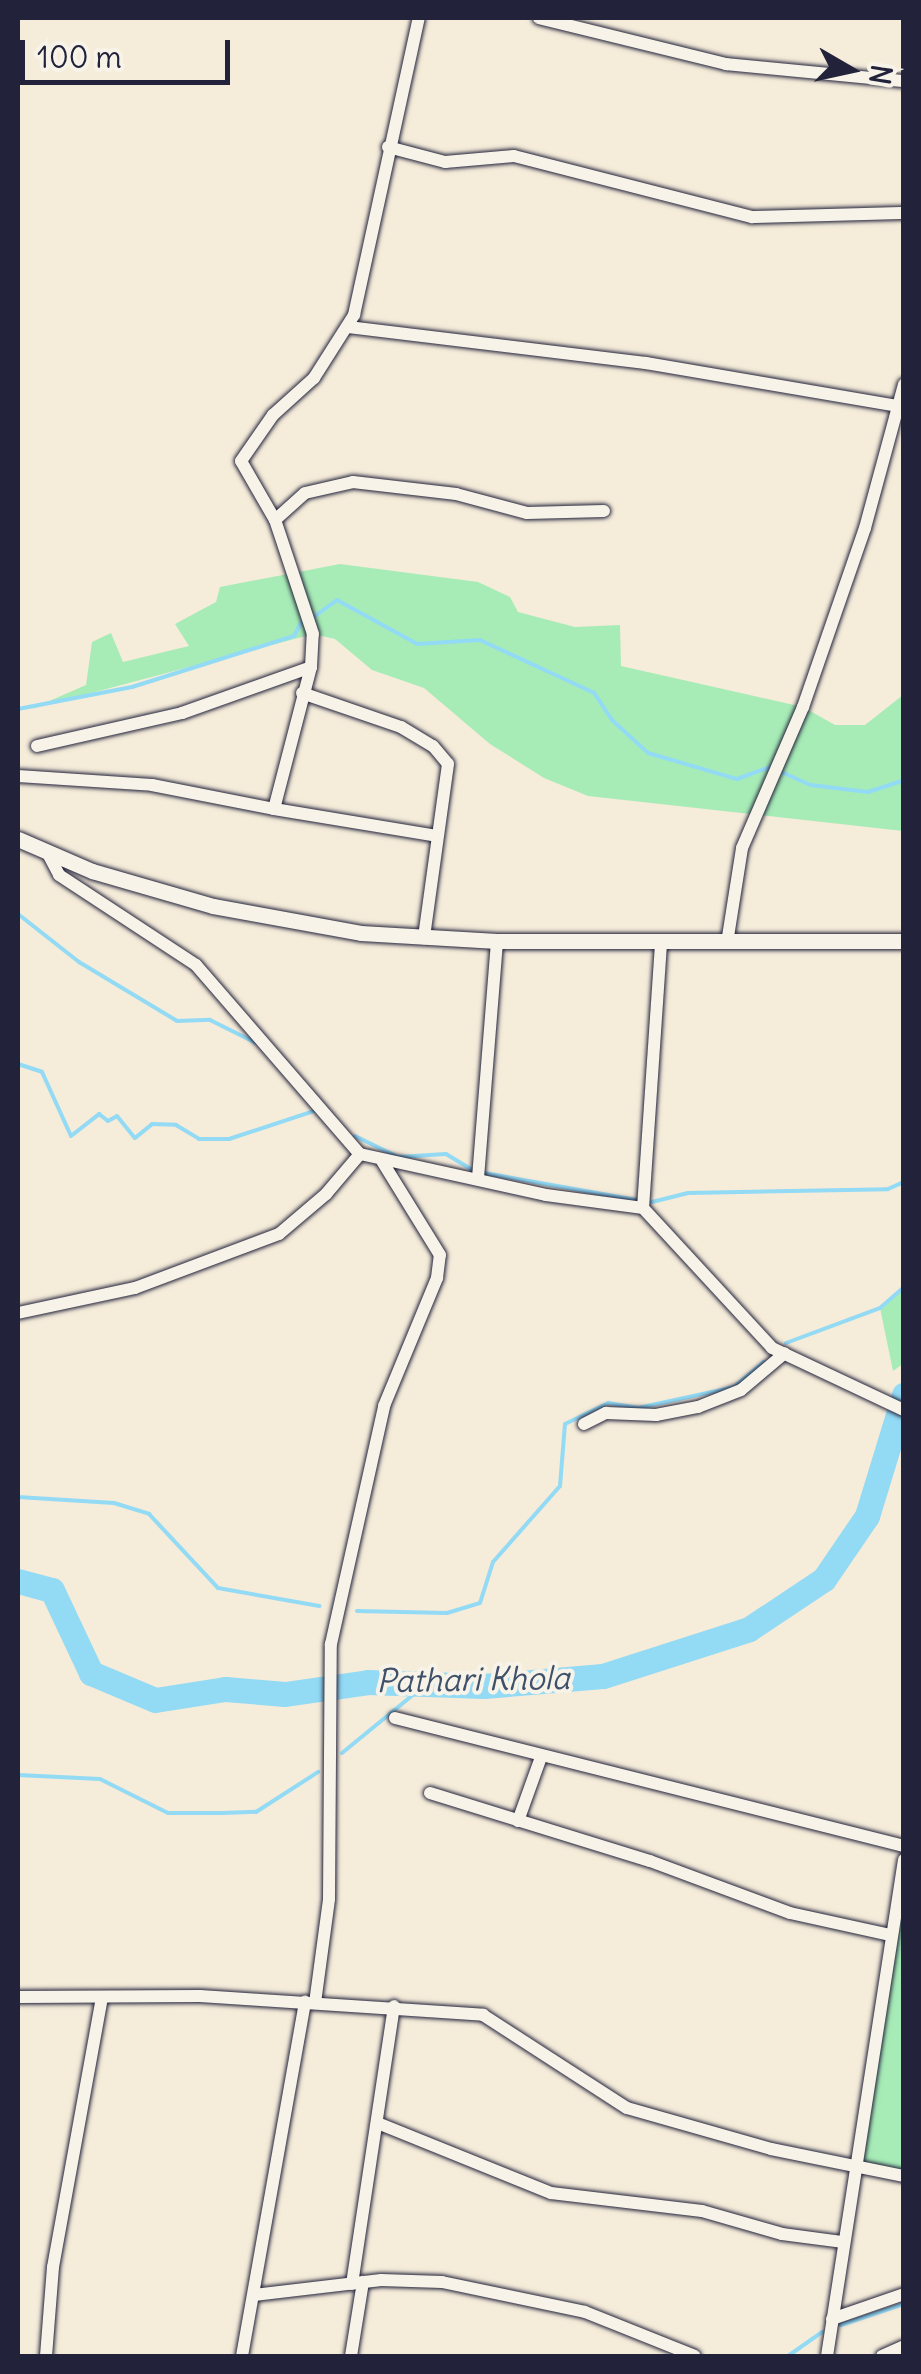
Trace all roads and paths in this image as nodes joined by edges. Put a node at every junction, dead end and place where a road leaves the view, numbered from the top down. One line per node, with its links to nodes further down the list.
1 (419, 18): 4 (street)
2 (539, 18): 3 (street)
3 (904, 81)
4 (388, 147): 5 (street); 6 (street)
5 (904, 214)
6 (348, 327): 8 (street); 10 (street)
7 (904, 384): 8 (street)
8 (901, 407): 23 (street)
9 (604, 511): 10 (street)
10 (275, 520): 11 (street)
11 (311, 668): 12 (street); 13 (street)
12 (302, 693): 15 (street); 16 (street)
13 (37, 746)
14 (18, 776): 15 (street)
15 (274, 809): 16 (street)
16 (437, 836): 19 (street)
17 (18, 839): 18 (street)
18 (48, 852): 19 (street); 24 (street)
19 (424, 938): 20 (street)
20 (498, 941): 22 (street); 26 (street)
21 (904, 941): 23 (street)
22 (661, 943): 23 (street); 27 (street)
23 (726, 944)
24 (360, 1154): 25 (street); 28 (street)
25 (382, 1161): 26 (street); 41 (street)
26 (478, 1178): 27 (street)
27 (643, 1208): 29 (street)
28 (18, 1313)
29 (785, 1353): 30 (street); 31 (street)
30 (904, 1410)
31 (584, 1424)
32 (395, 1718): 33 (street)
33 (542, 1757): 35 (street); 36 (street)
34 (430, 1792): 35 (street)
35 (518, 1821): 38 (street)
36 (904, 1846)
37 (904, 1860): 38 (street)
38 (890, 1936): 44 (street)
39 (18, 1997): 40 (street)
40 (102, 1998): 41 (street); 52 (street)
41 (310, 2002): 42 (street); 49 (street)
42 (394, 2006): 43 (street); 44 (street)
43 (380, 2124): 46 (street); 47 (street)
44 (856, 2168): 45 (street); 46 (street)
45 (904, 2176)
46 (843, 2242): 50 (street)
47 (358, 2283): 49 (street); 54 (street); 55 (street)
48 (904, 2294): 50 (street)
49 (254, 2295): 53 (street)
50 (832, 2319): 56 (street)
51 (904, 2346): 57 (street)
52 (46, 2356)
53 (242, 2356)
54 (351, 2356)
55 (695, 2356)
56 (828, 2356)
57 (882, 2356)

